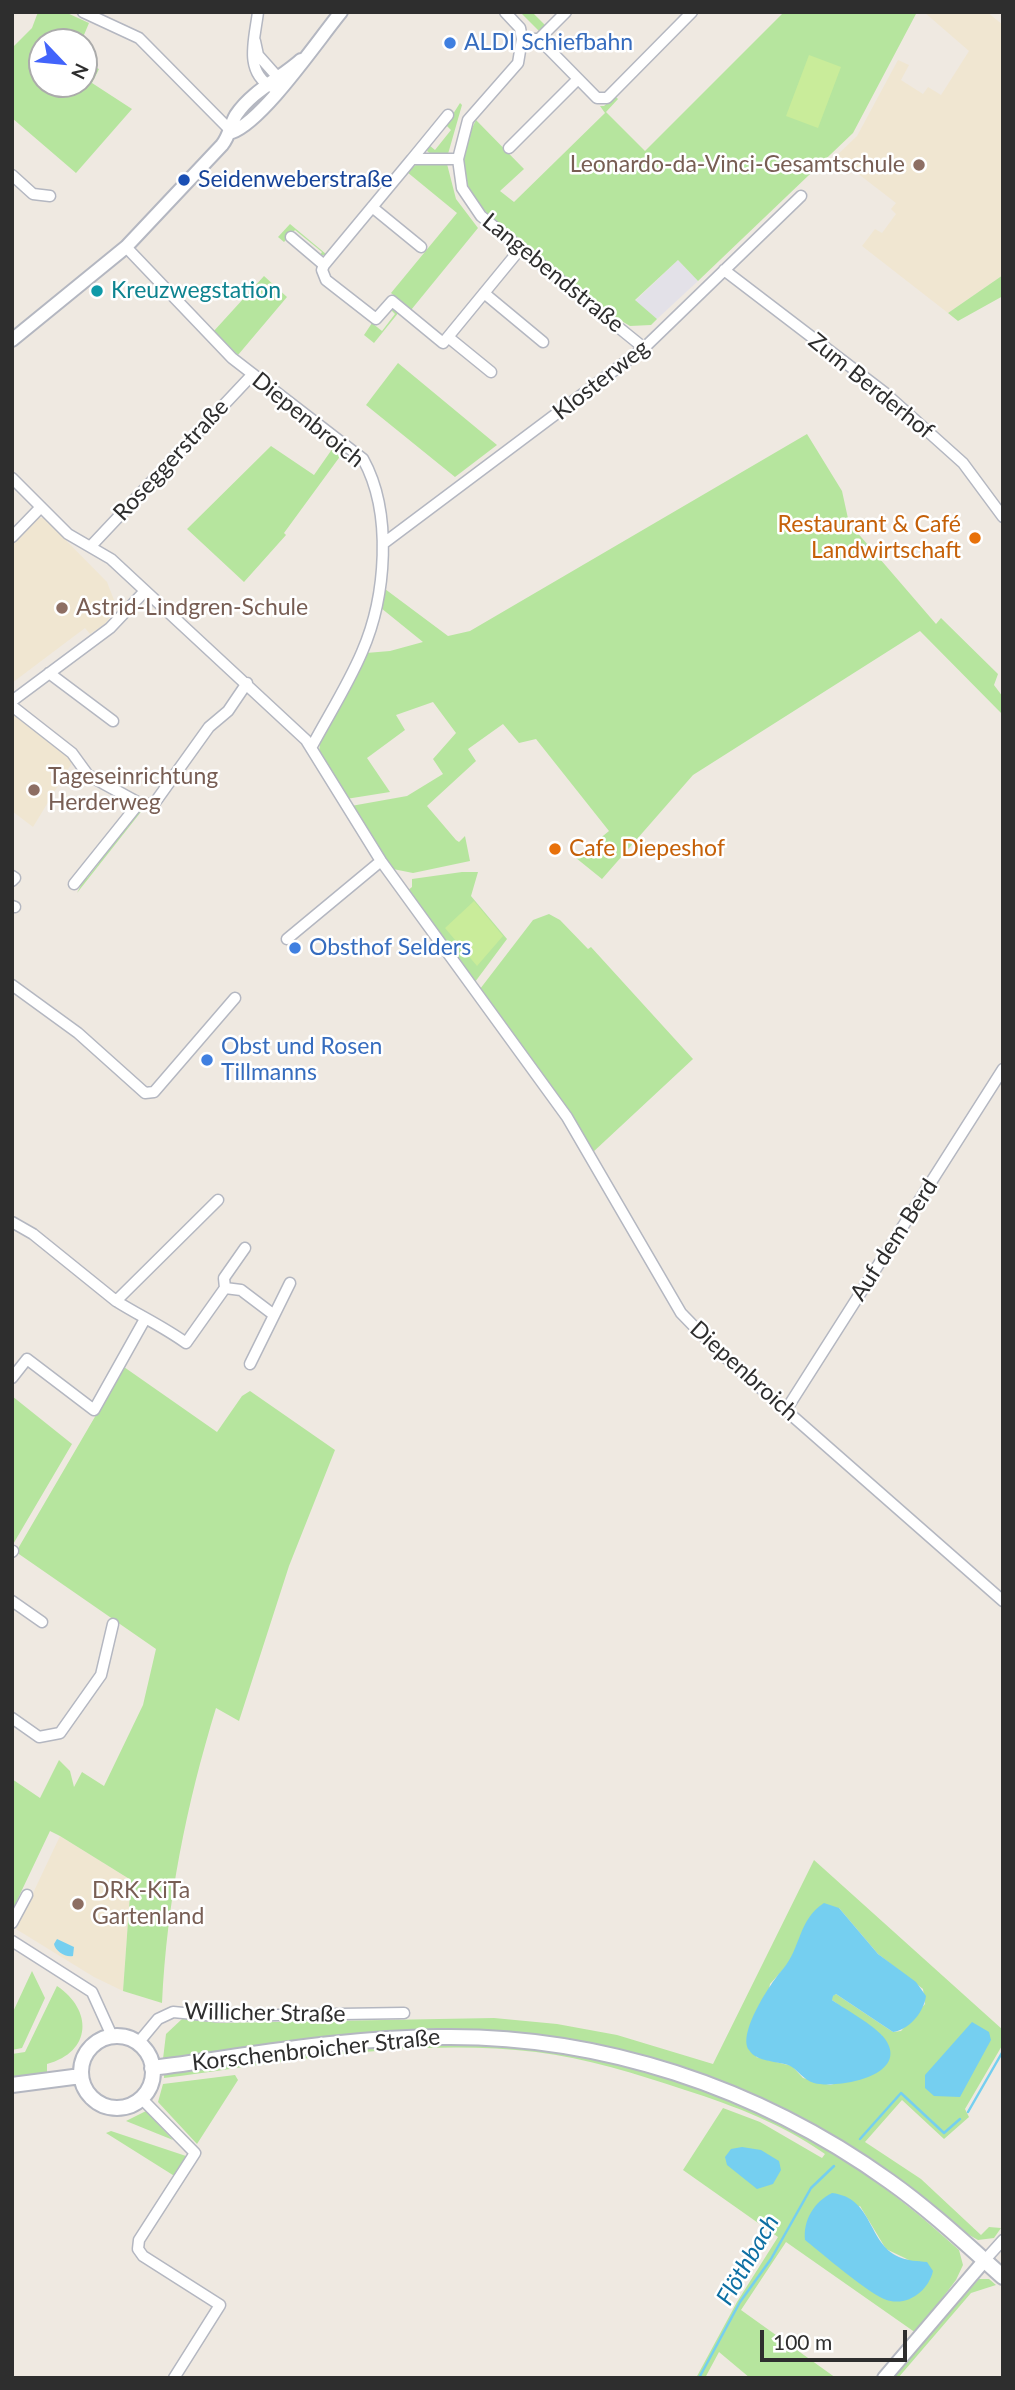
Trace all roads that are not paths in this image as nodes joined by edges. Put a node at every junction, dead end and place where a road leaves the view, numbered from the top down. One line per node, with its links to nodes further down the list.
1 (83, 12): 14 (street)
2 (258, 12): 9 (street)
3 (341, 12): 11 (street)
4 (505, 12): 7 (street)
5 (566, 12): 8 (street)
6 (692, 12): 10 (street)
7 (522, 39): 8 (street); 17 (street, Langebendstraße)
8 (539, 39): 10 (street)
9 (254, 41): 11 (street); 12 (street)
10 (579, 79): 15 (street)
11 (281, 81): 12 (street); 14 (street)
12 (266, 85): 14 (street)
13 (448, 115): 16 (street)
14 (232, 132): 23 (street)
15 (509, 148)
16 (412, 159): 17 (street); 21 (street)
17 (458, 159): 25 (street, Langebendstraße)
18 (12, 175): 19 (street)
19 (50, 196)
20 (801, 196): 27 (street, Klosterweg)
21 (372, 207): 24 (street); 26 (street)
22 (291, 237): 26 (street)
23 (126, 247): 30 (street); 34 (street, Diepenbroich)
24 (421, 247)
25 (521, 248): 28 (street); 32 (street, Langebendstraße)
26 (324, 265): 29 (street)
27 (723, 270): 32 (street, Klosterweg); 37 (street, Zum Berderhof)
28 (484, 293): 29 (street); 31 (street)
29 (448, 337): 33 (street)
30 (12, 340)
31 (543, 342)
32 (644, 348): 39 (street, Klosterweg)
33 (491, 372)
34 (252, 375): 39 (street, Diepenbroich); 40 (street, Roseggerstraße)
35 (12, 478): 36 (street)
36 (41, 507): 38 (street); 40 (street)
37 (1003, 517)
38 (12, 537)
39 (384, 543): 47 (street, Diepenbroich)
40 (91, 546): 41 (street)
41 (145, 591): 42 (street); 43 (street)
42 (49, 673): 44 (street); 46 (street)
43 (247, 683): 47 (street); 48 (street)
44 (12, 701)
45 (12, 706): 48 (street)
46 (113, 721)
47 (311, 748): 49 (street)
48 (139, 803): 52 (street)
49 (381, 861): 53 (street); 67 (street, Diepenbroich)
50 (12, 876): 51 (street)
51 (12, 881)
52 (74, 884)
53 (287, 939)
54 (12, 985): 55 (street)
55 (234, 998)
56 (1003, 1069): 67 (street, Auf dem Berd)
57 (218, 1200): 62 (street)
58 (15, 1228): 62 (street)
59 (245, 1248): 61 (street)
60 (290, 1283): 63 (street)
61 (225, 1288): 63 (street); 64 (street)
62 (117, 1301): 64 (street)
63 (274, 1315): 65 (street)
64 (145, 1319): 66 (street)
65 (250, 1364)
66 (12, 1378)
67 (786, 1410): 69 (street, Diepenbroich)
68 (12, 1601): 70 (street)
69 (1003, 1601)
70 (42, 1622)
71 (113, 1624): 72 (street)
72 (12, 1718)
73 (26, 1895): 74 (street)
74 (12, 1923)
75 (12, 1941): 77 (street)
76 (404, 2013): 78 (street, Willicher Straße)
77 (112, 2036): 78 (main road); 80 (main road)
78 (138, 2043): 79 (main road)
79 (152, 2068): 82 (main road); 84 (main road, Korschenbroicher Straße)
80 (81, 2076): 81 (main road); 82 (main road)
81 (12, 2085)
82 (141, 2098): 86 (street)
83 (1003, 2240): 84 (street)
84 (984, 2260): 85 (main road, Korschenbroicher Straße); 87 (street)
85 (1003, 2277)
86 (174, 2378)
87 (884, 2378)

